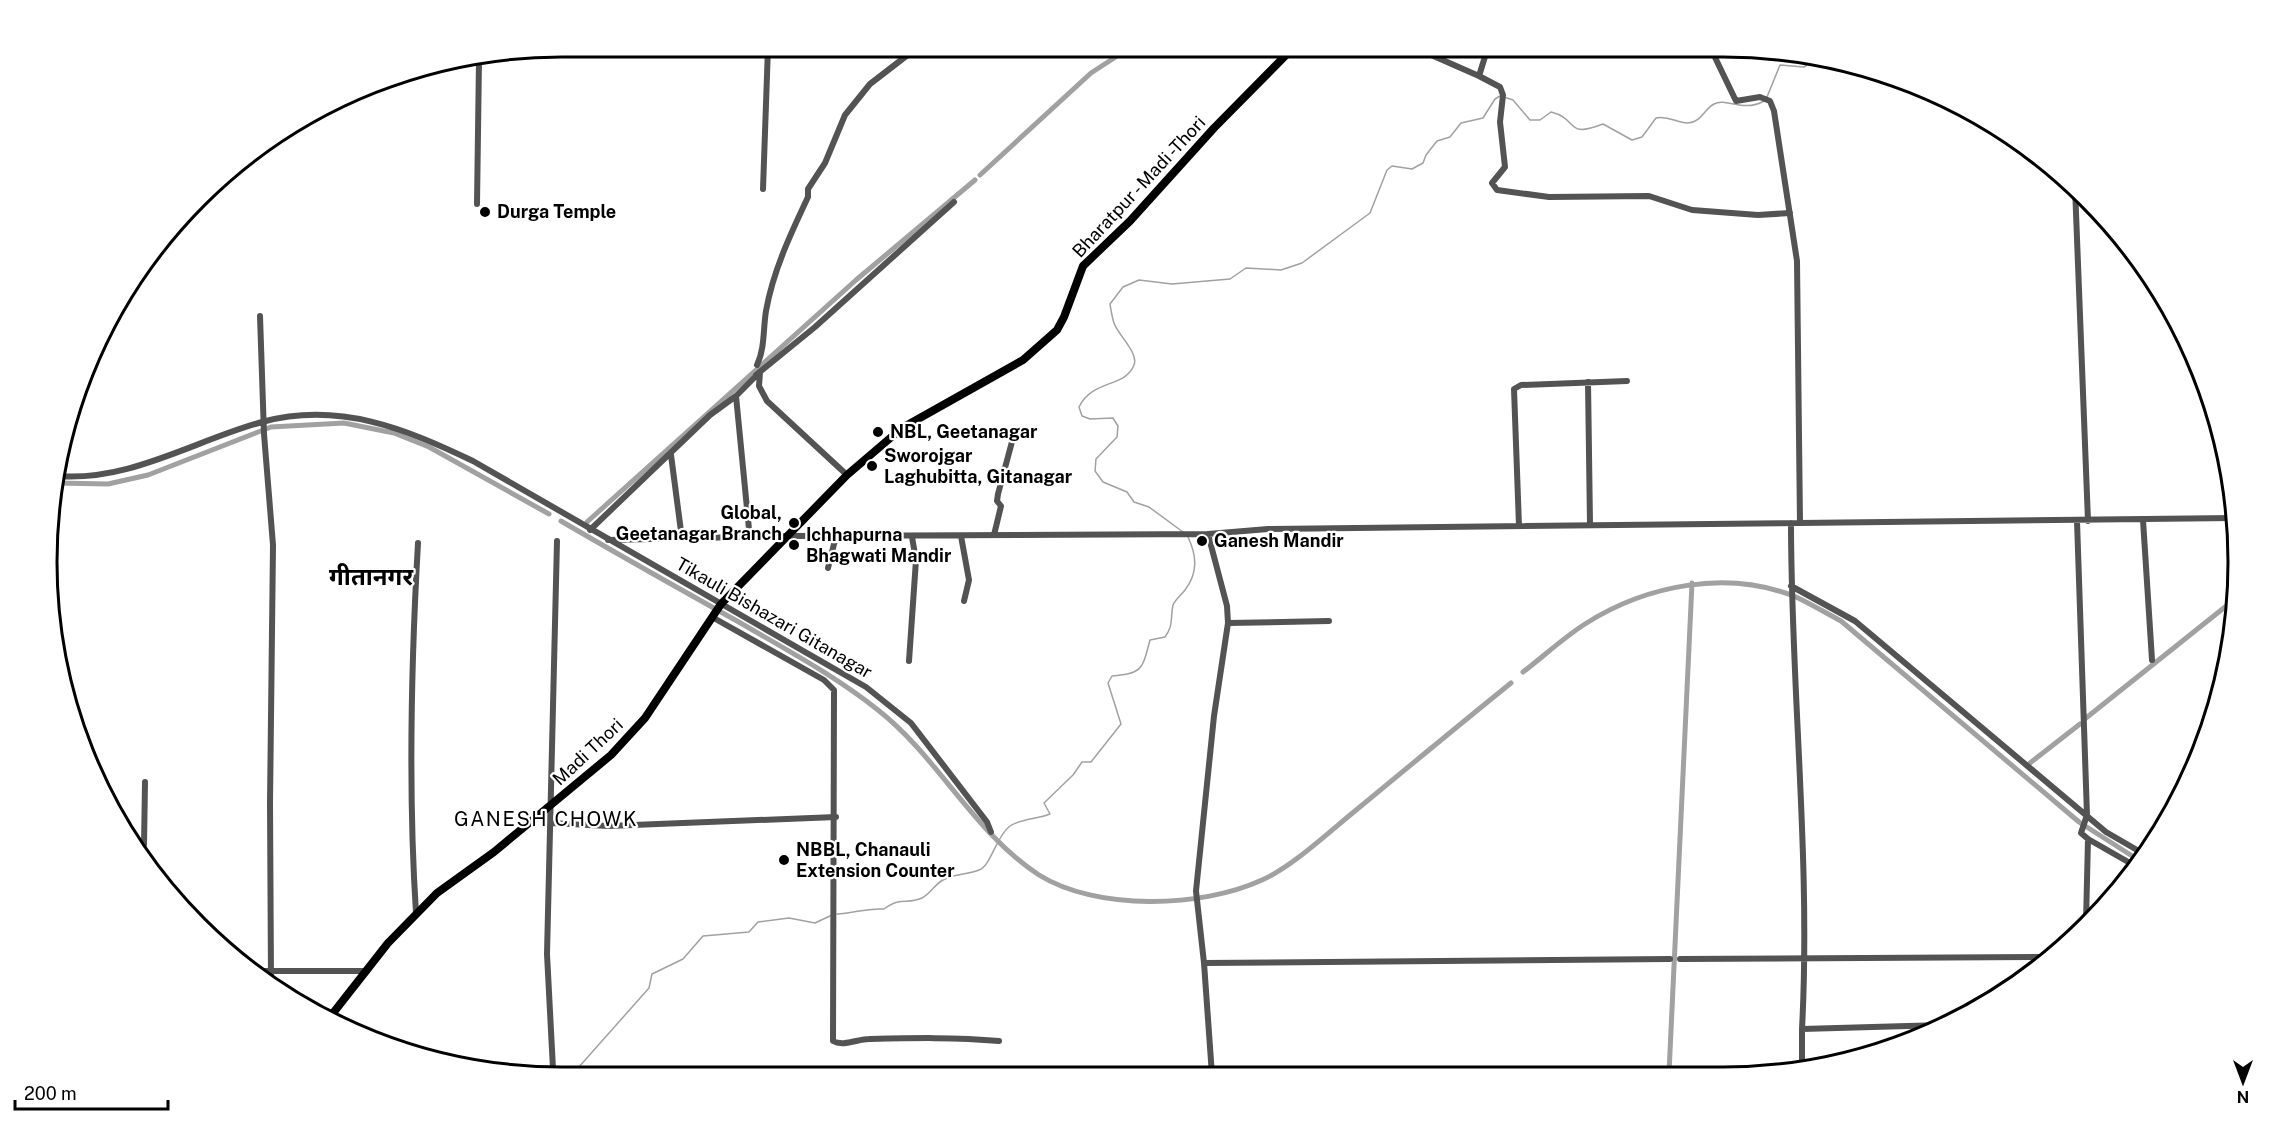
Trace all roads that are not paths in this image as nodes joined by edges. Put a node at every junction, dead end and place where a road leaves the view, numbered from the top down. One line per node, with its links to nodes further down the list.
1 (768, 57): 9 (street)
2 (904, 57): 15 (street)
3 (1283, 57): 23 (main road, Bharatpur - Madi -Thori)
4 (1437, 57): 8 (street)
5 (1485, 57): 8 (street)
6 (1715, 57): 13 (street)
7 (479, 64): 12 (street)
8 (1479, 76): 13 (street)
9 (763, 189)
10 (2076, 201): 28 (street)
11 (954, 202): 16 (street)
12 (477, 204)
13 (1790, 213): 30 (street)
14 (260, 316): 20 (street)
15 (757, 365)
16 (756, 375): 19 (street); 23 (street)
17 (1628, 381): 18 (street)
18 (1588, 382): 31 (street); 32 (street)
19 (736, 396): 22 (street); 39 (street)
20 (263, 423): 24 (street, Tikauli Bishazari Gitanagar); 33 (street, Tikauli Bishazari Gitanagar); 72 (street)
21 (1013, 438): 35 (street)
22 (671, 454): 33 (street); 41 (street)
23 (847, 476): 36 (main road, Bharatpur - Madi -Thori)
24 (65, 477)
25 (2226, 518): 26 (street)
26 (2143, 520): 28 (street); 52 (street)
27 (2077, 521): 28 (street); 30 (street); 57 (street)
28 (2088, 521)
29 (1791, 523): 30 (street); 31 (street); 46 (street)
30 (1800, 523)
31 (1590, 524): 32 (street)
32 (1519, 526): 34 (street)
33 (590, 530): 42 (street, Tikauli Bishazari Gitanagar)
34 (1208, 534): 35 (street); 51 (street)
35 (994, 535): 38 (street)
36 (789, 536): 37 (street); 39 (street); 48 (main road, Bharatpur - Madi -Thori)
37 (836, 536): 40 (street); 45 (street)
38 (961, 536): 40 (street); 47 (street)
39 (748, 537): 41 (street)
40 (912, 537): 53 (street)
41 (682, 539): 42 (street)
42 (608, 540): 48 (street, Tikauli Bishazari Gitanagar)
43 (557, 542): 55 (street)
44 (418, 543): 64 (street)
45 (828, 568)
46 (1791, 588): 57 (street); 69 (street)
47 (964, 601)
48 (720, 605): 49 (main road, Madi Thori); 59 (street, Tikauli Bishazari Gitanagar)
49 (714, 615): 55 (main road, Madi Thori); 56 (street)
50 (1329, 621): 51 (street)
51 (1228, 623): 70 (street)
52 (2152, 660)
53 (909, 661)
54 (145, 782): 61 (street)
55 (551, 807): 58 (street); 64 (main road, Madi Thori)
56 (836, 817): 58 (street); 78 (street)
57 (2087, 818): 60 (street); 62 (street)
58 (551, 823): 80 (street)
59 (991, 832)
60 (2088, 839): 63 (street); 65 (street)
61 (144, 845)
62 (2138, 850)
63 (2129, 862)
64 (416, 913): 73 (main road, Madi Thori)
65 (2086, 913)
66 (2037, 957): 69 (street)
67 (1670, 959): 70 (street)
68 (1680, 959): 69 (street)
69 (1806, 960): 77 (street)
70 (1204, 963): 81 (street)
71 (266, 971): 72 (street)
72 (271, 971): 73 (street); 74 (street)
73 (368, 971): 75 (main road, Madi Thori)
74 (271, 975)
75 (334, 1012)
76 (1923, 1026): 77 (street)
77 (1802, 1029): 79 (street)
78 (999, 1041)
79 (1802, 1061)
80 (554, 1067)
81 (1211, 1067)

